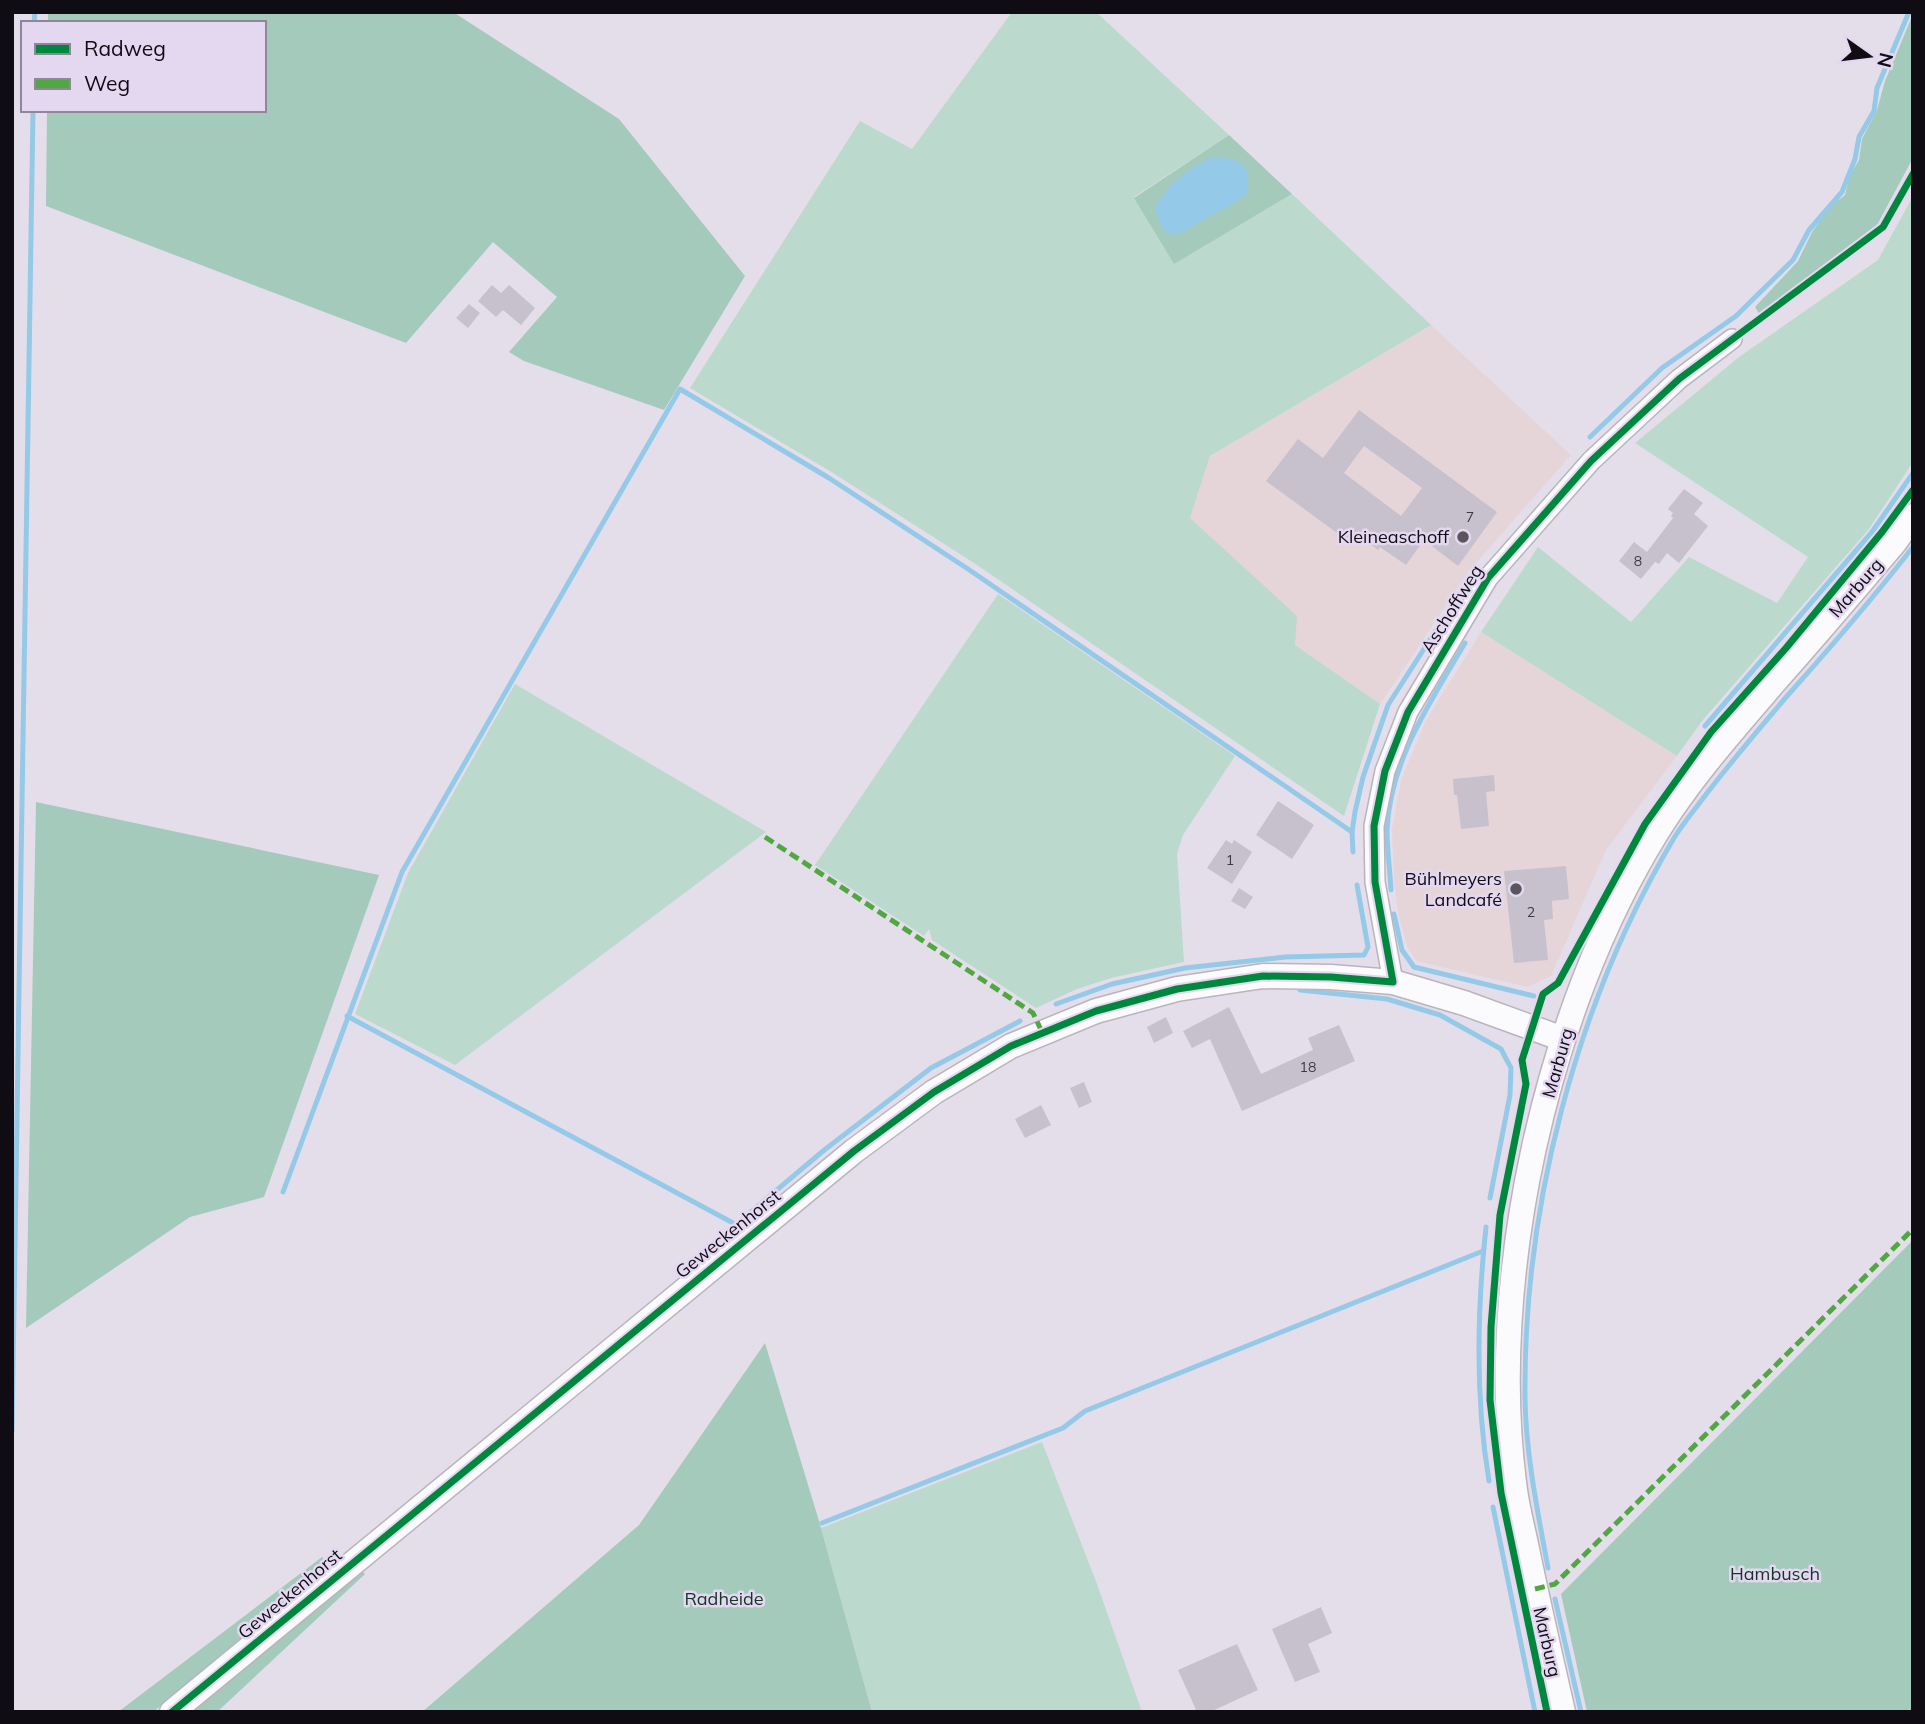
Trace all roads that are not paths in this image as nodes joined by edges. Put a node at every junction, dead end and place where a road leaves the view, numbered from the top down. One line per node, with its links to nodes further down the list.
1 (1732, 339): 3 (street, Aschoffweg)
2 (1913, 516): 4 (street, Marburg)
3 (1393, 982): 4 (street, Geweckenhorst); 5 (street, Geweckenhorst)
4 (1563, 1039): 6 (street, Marburg)
5 (172, 1712)
6 (1563, 1712)

